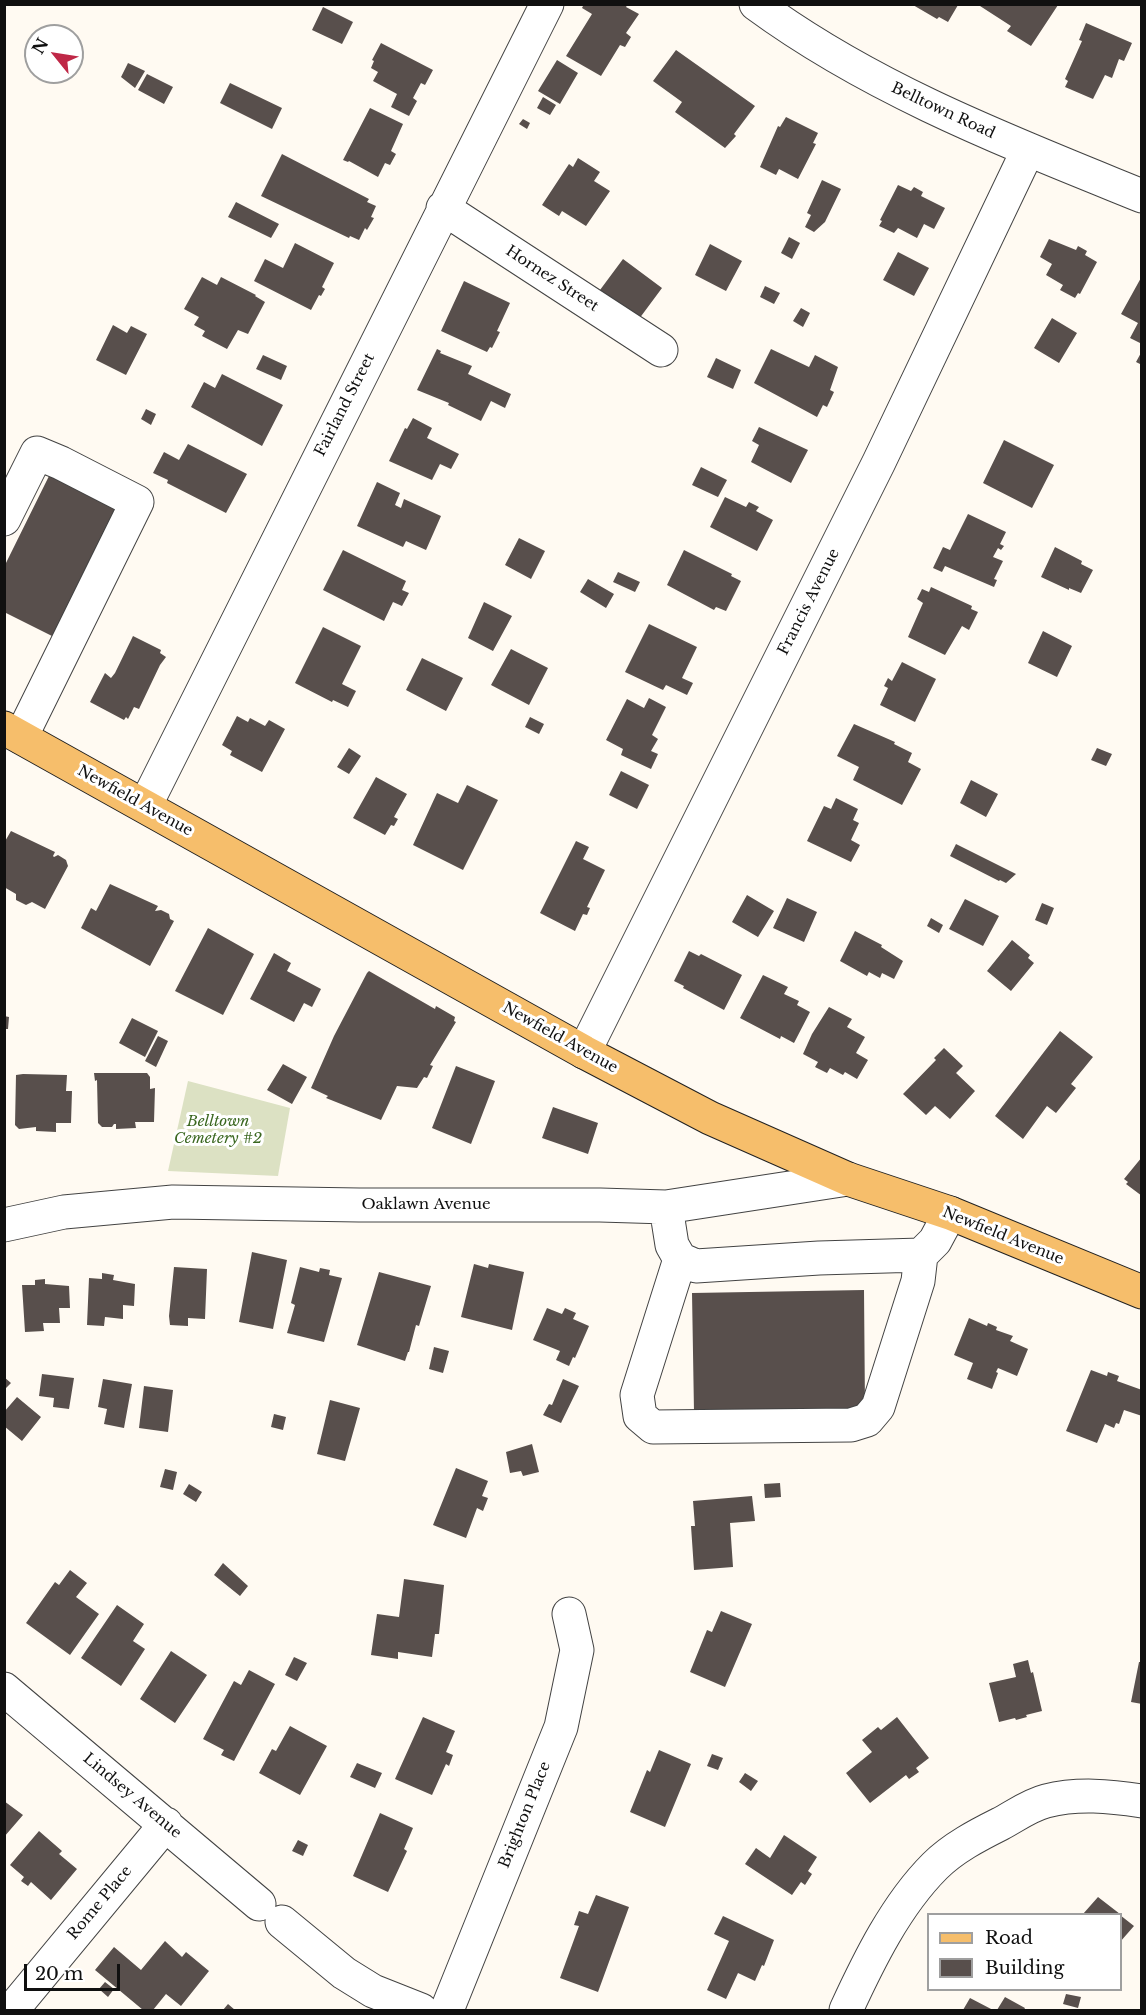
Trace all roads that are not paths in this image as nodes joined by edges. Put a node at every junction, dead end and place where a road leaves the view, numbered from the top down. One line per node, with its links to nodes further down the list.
1 (547, 4): 5 (street, Fairland Street)
2 (756, 4): 3 (street, Belltown Road)
3 (1028, 150): 4 (street, Belltown Road); 10 (street, Francis Avenue)
4 (1142, 196)
5 (443, 208): 6 (street, Hornez Street); 9 (street, Fairland Street)
6 (661, 350)
7 (4, 519): 8 (street)
8 (13, 732): 9 (main road, Newfield Avenue)
9 (145, 806): 10 (main road, Newfield Avenue)
10 (584, 1052): 11 (main road, Newfield Avenue)
11 (848, 1179): 12 (street, Oaklawn Avenue); 13 (main road, Newfield Avenue)
12 (666, 1207): 14 (street, Oaklawn Avenue); 16 (street)
13 (950, 1213): 15 (street); 17 (main road, Newfield Avenue)
14 (4, 1225)
15 (921, 1255): 16 (street); 16 (street)
16 (680, 1259)
17 (1142, 1292)
18 (569, 1614): 24 (street, Brighton Place)
19 (4, 1689): 21 (street, Lindsey Avenue)
20 (1142, 1801): 25 (street)
21 (166, 1824): 22 (street, Rome Place); 23 (street, Lindsey Avenue)
22 (12, 2010)
23 (421, 2010)
24 (447, 2010)
25 (846, 2010)

